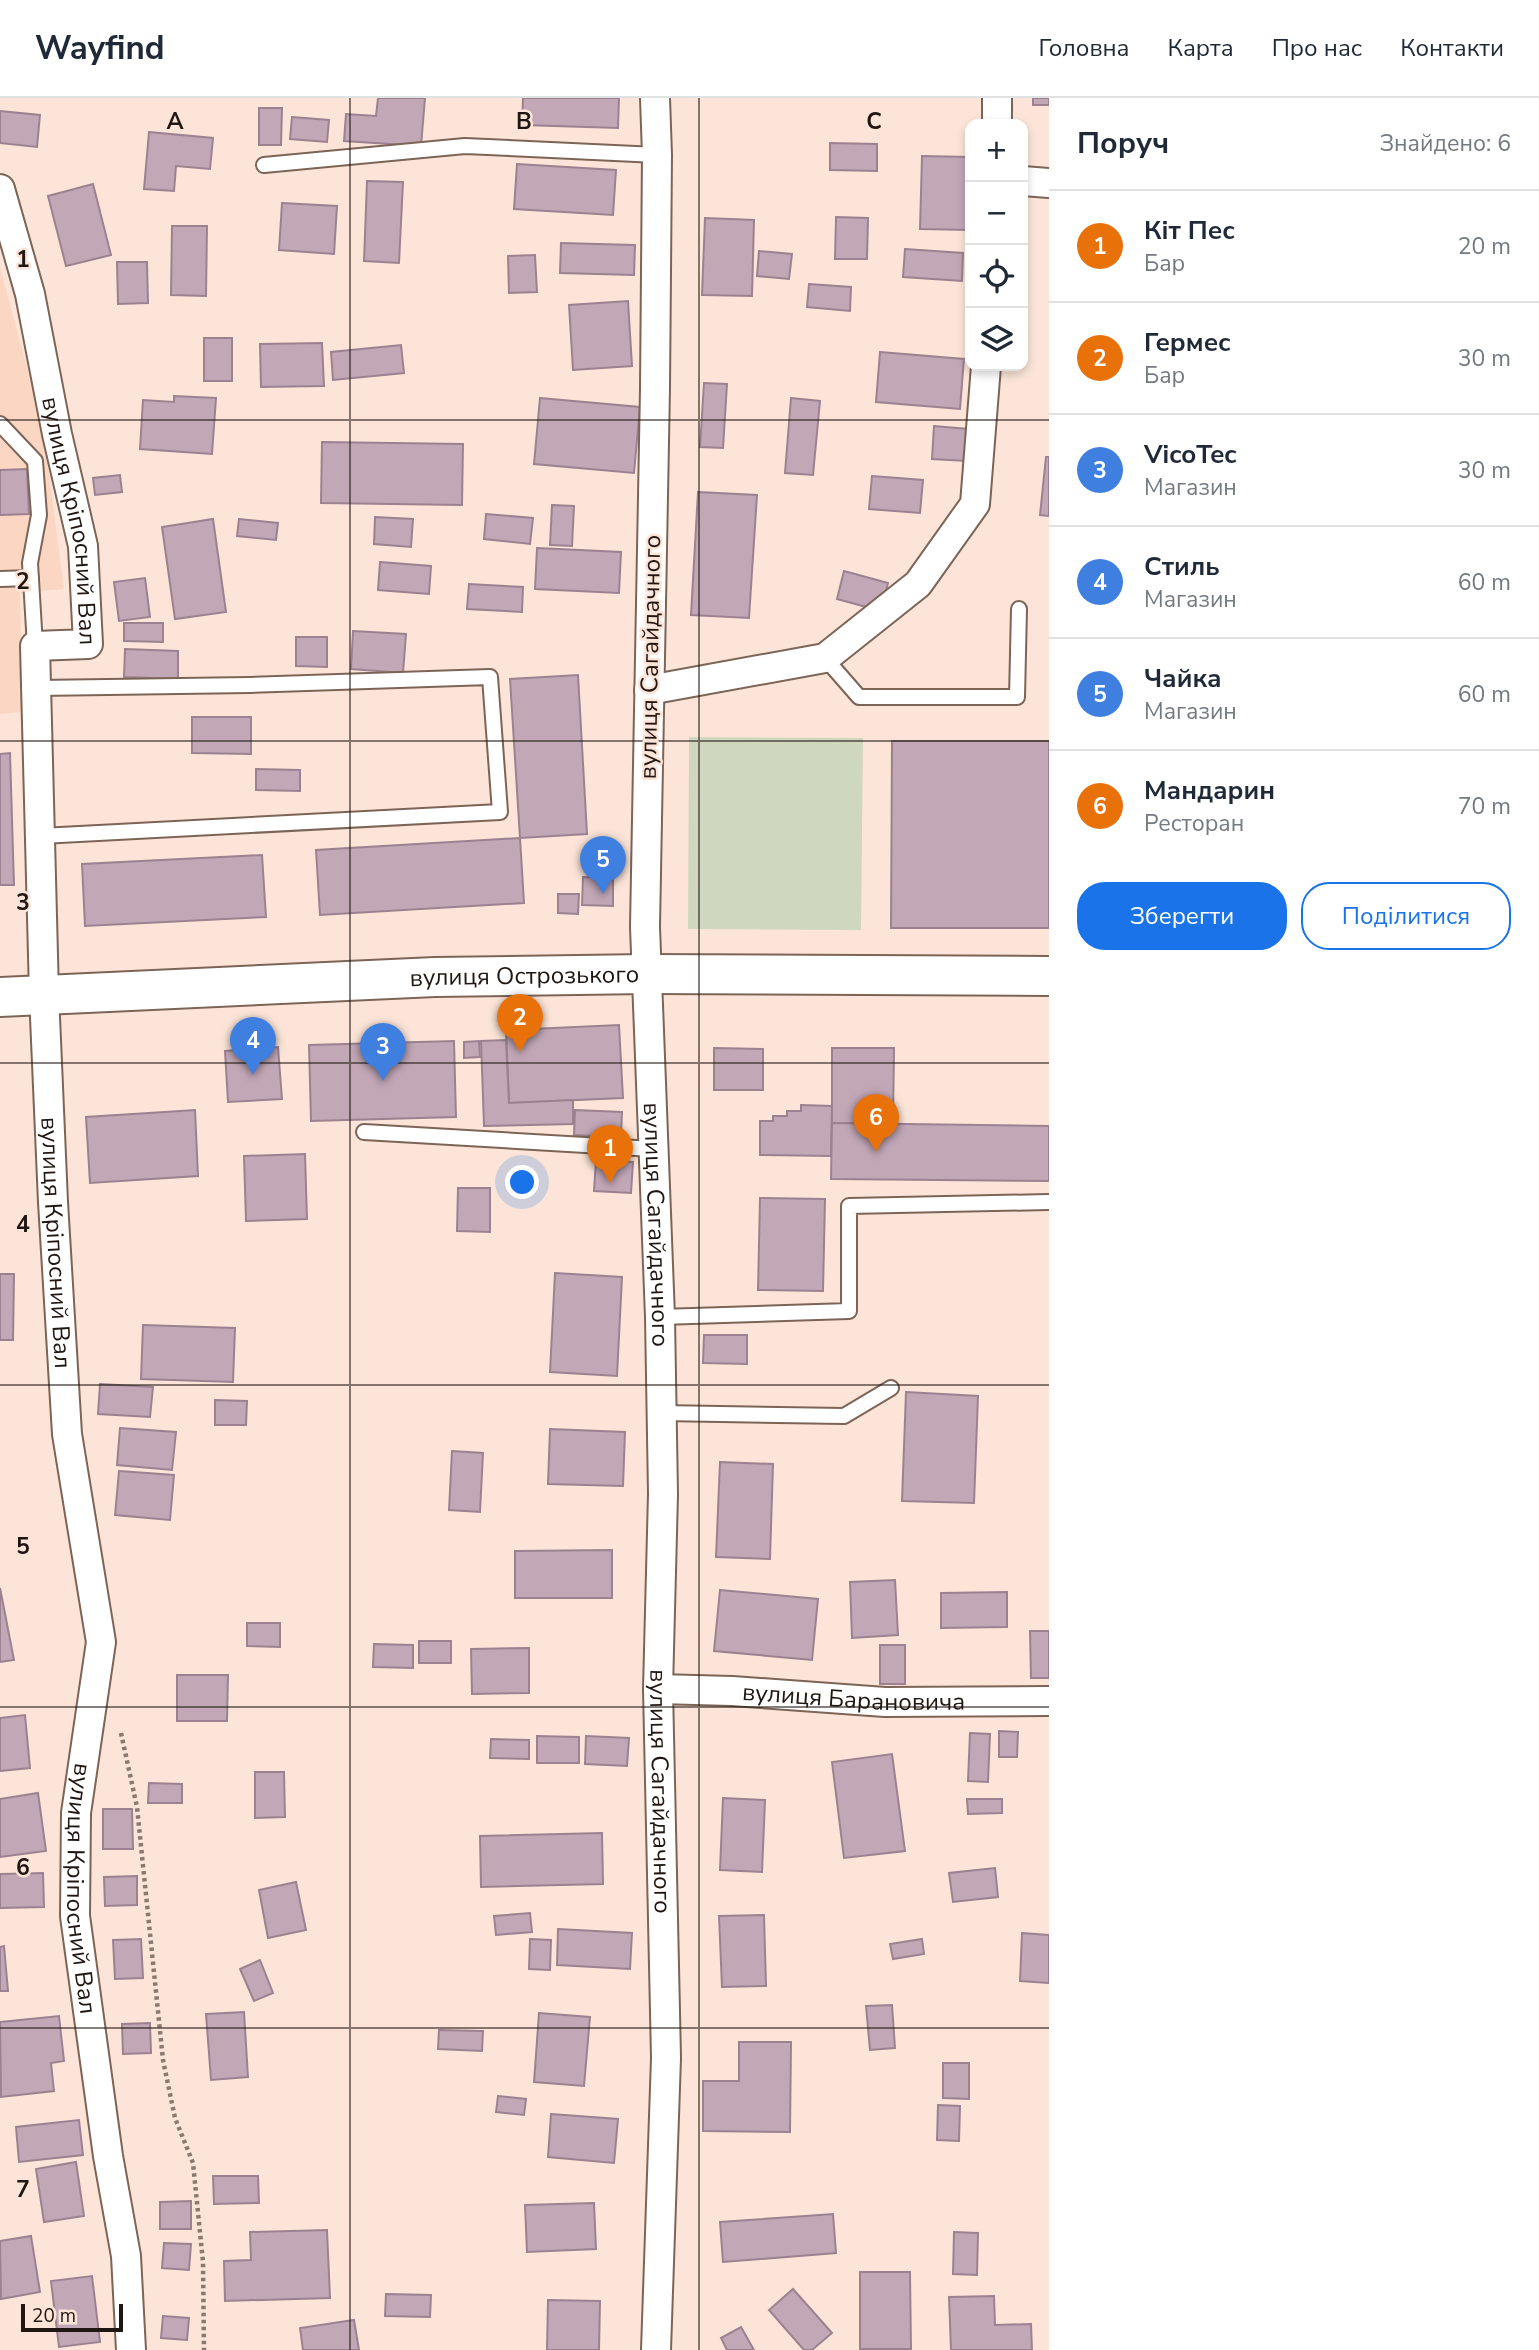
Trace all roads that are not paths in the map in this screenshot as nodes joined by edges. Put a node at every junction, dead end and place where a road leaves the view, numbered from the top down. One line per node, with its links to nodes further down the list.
1 (654, 98): 4 (street, вулиця Сагайдачного)
2 (997, 98): 3 (street)
3 (997, 119)
4 (657, 155): 5 (lane); 17 (street, вулиця Сагайдачного)
5 (264, 165)
6 (1028, 181): 7 (street)
7 (1049, 183)
8 (0, 189): 14 (street, вулиця Кріпосний Вал)
9 (986, 371): 15 (street)
10 (0, 424): 11 (lane)
11 (31, 578): 12 (lane); 14 (lane)
12 (0, 579)
13 (1019, 609): 15 (lane)
14 (35, 646): 16 (street, вулиця Кріпосний Вал)
15 (825, 658): 17 (street)
16 (37, 688): 18 (street, вулиця Кріпосний Вал); 18 (lane)
17 (649, 690): 19 (street, вулиця Сагайдачного)
18 (41, 836): 21 (street, вулиця Кріпосний Вал)
19 (647, 974): 20 (main road, вулиця Острозького); 21 (main road, вулиця Острозького); 24 (street, вулиця Сагайдачного)
20 (1049, 976)
21 (44, 994): 22 (main road, вулиця Острозького); 31 (street, вулиця Кріпосний Вал)
22 (0, 997)
23 (364, 1132): 24 (lane)
24 (653, 1149): 26 (street, вулиця Сагайдачного)
25 (1049, 1202): 26 (lane)
26 (660, 1317): 28 (street, вулиця Сагайдачного)
27 (891, 1388): 28 (lane)
28 (661, 1413): 29 (street, вулиця Сагайдачного)
29 (658, 1689): 30 (street, вулиця Барановича); 32 (street, вулиця Сагайдачного)
30 (1049, 1701)
31 (131, 2350)
32 (656, 2350)

